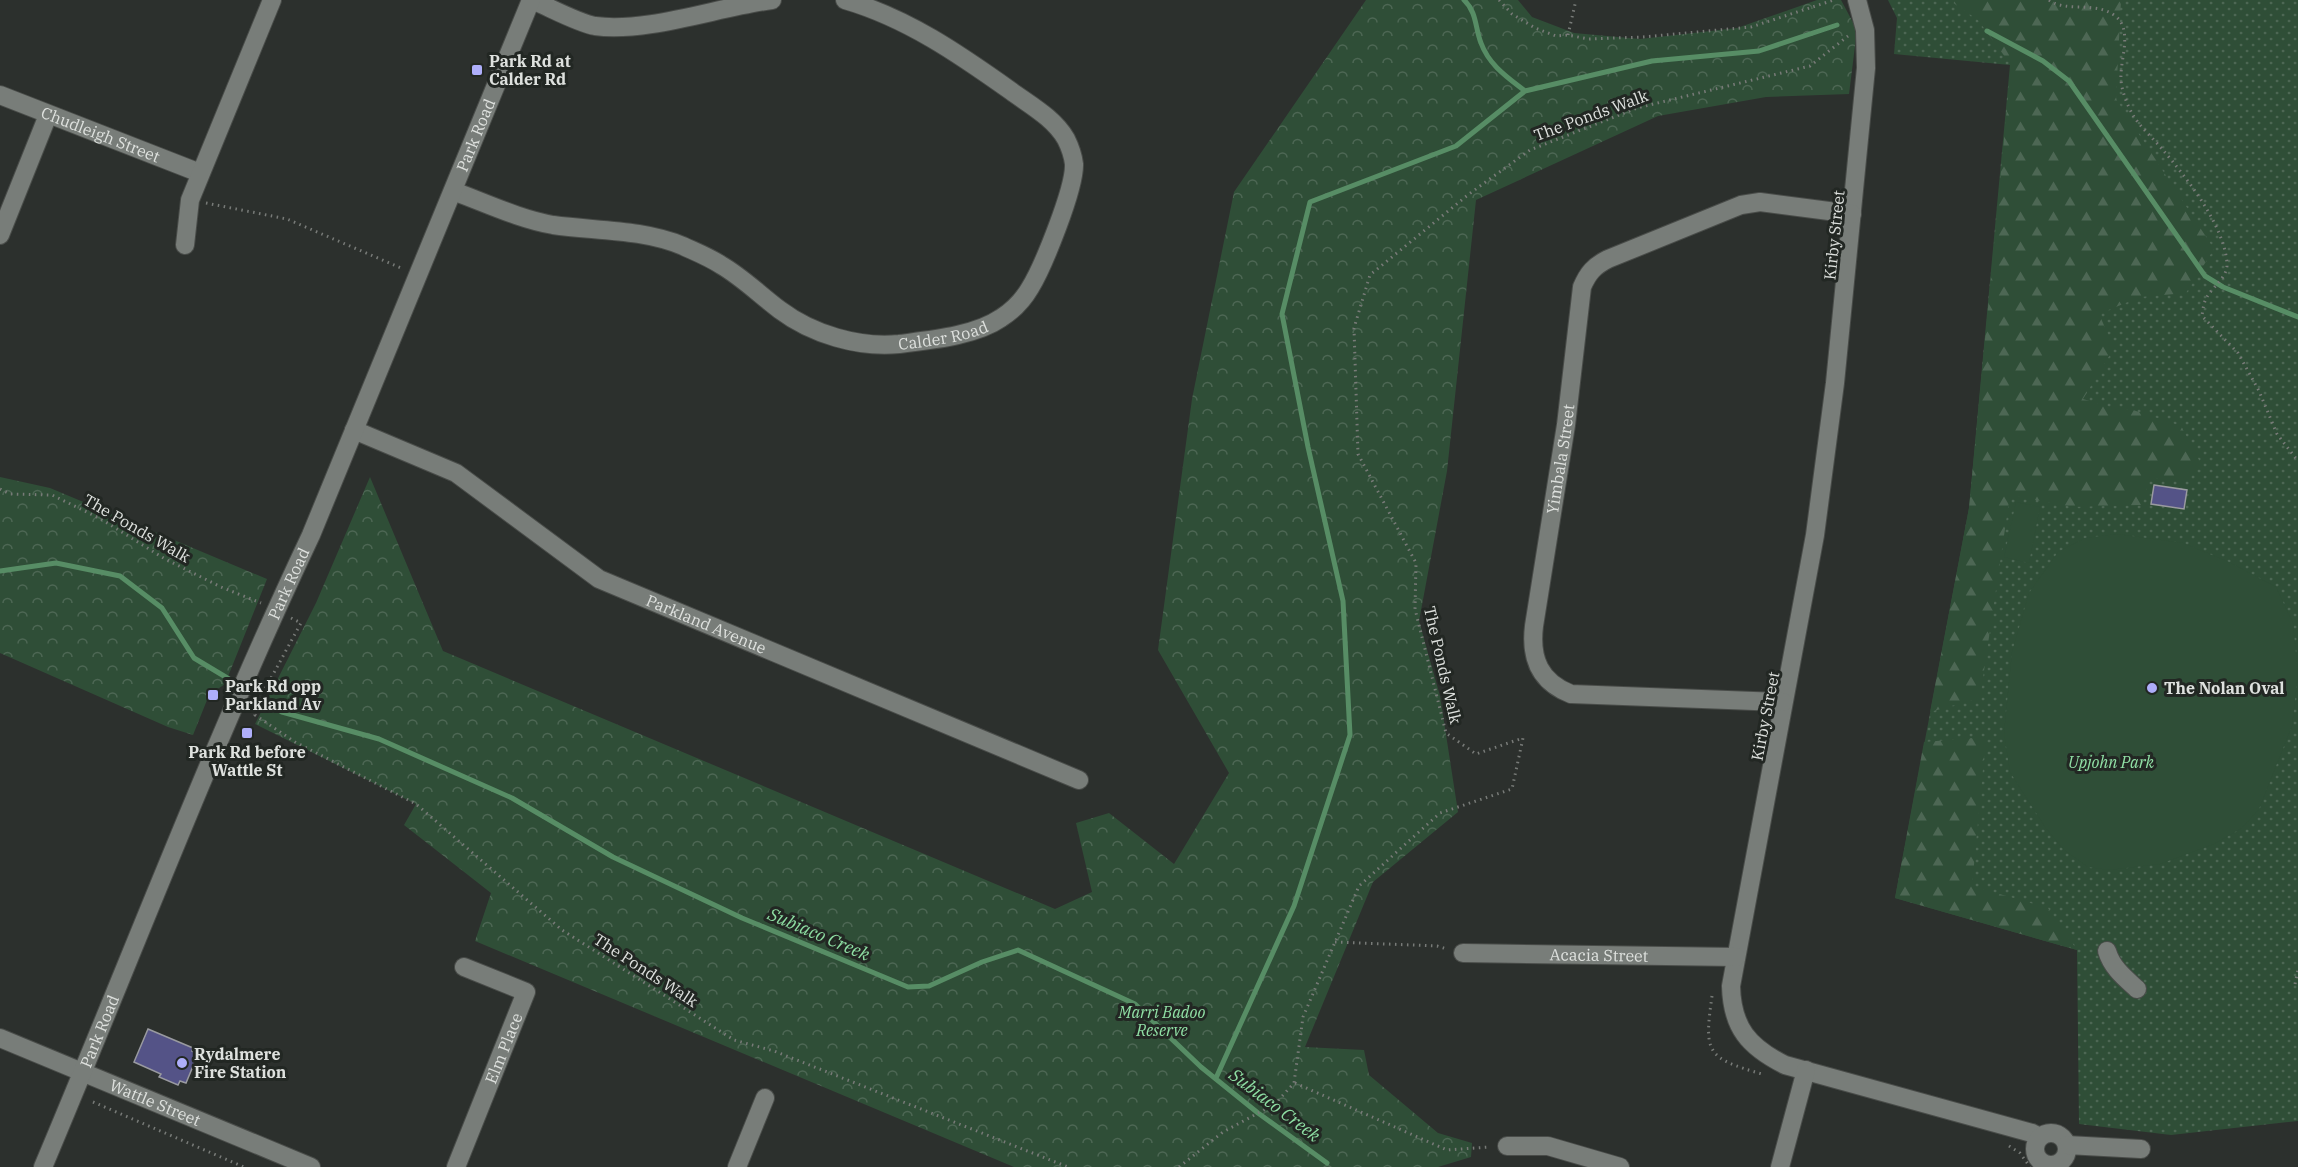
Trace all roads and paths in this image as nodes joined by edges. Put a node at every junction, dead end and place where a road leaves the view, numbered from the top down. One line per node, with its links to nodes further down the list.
1 (272, 0): 14 (street)
2 (531, 0): 3 (street); 15 (street, Park Road)
3 (772, 0)
4 (845, 0): 15 (street, Calder Road)
5 (1499, 0): 10 (path)
6 (1576, 0): 10 (path)
7 (1833, 0): 10 (path)
8 (1857, 0): 17 (street, Kirby Street)
9 (2049, 0): 22 (path)
10 (1568, 35)
11 (1851, 44): 28 (path, The Ponds Walk)
12 (0, 95): 13 (street, Chudleigh Street)
13 (48, 115): 14 (street, Chudleigh Street); 18 (street)
14 (200, 173): 16 (street)
15 (453, 191): 20 (street, Park Road)
16 (190, 200): 19 (street); 20 (path)
17 (1852, 214): 25 (street, Kirby Street); 25 (street, Yimbala Street)
18 (0, 235)
19 (185, 245)
20 (418, 275): 21 (street, Park Road)
21 (354, 430): 27 (street, Parkland Avenue); 39 (street, Park Road)
22 (2298, 461)
23 (0, 489): 24 (path, The Ponds Walk)
24 (260, 602)
25 (1784, 702): 31 (street, Kirby Street)
26 (255, 715): 55 (path, The Ponds Walk)
27 (1079, 780)
28 (1335, 942): 30 (path); 41 (path, The Ponds Walk)
29 (2108, 951): 36 (street)
30 (1463, 953): 31 (street, Acacia Street)
31 (1736, 957): 38 (street, Kirby Street)
32 (464, 968): 53 (street, Elm Place)
33 (2298, 970): 34 (path)
34 (2295, 984)
35 (1714, 988): 40 (path)
36 (2137, 989)
37 (0, 1038): 39 (street, Wattle Street)
38 (1806, 1071): 44 (street, Kirby Street); 58 (street)
39 (83, 1072): 50 (street, Park Road); 52 (street, Wattle Street)
40 (1770, 1076)
41 (1294, 1083): 47 (path); 56 (path)
42 (765, 1098): 54 (street)
43 (93, 1102): 51 (path, Wattle Street)
44 (2040, 1137): 46 (street, Kirby Street); 49 (street)
45 (2001, 1141): 59 (path)
46 (2067, 1145): 48 (street); 49 (street)
47 (1507, 1146): 57 (street)
48 (2141, 1149)
49 (2053, 1166)
50 (43, 1167)
51 (244, 1167)
52 (311, 1167)
53 (456, 1167)
54 (737, 1167)
55 (1068, 1167)
56 (1179, 1167)
57 (1620, 1167)
58 (1780, 1167)
59 (2030, 1167)

